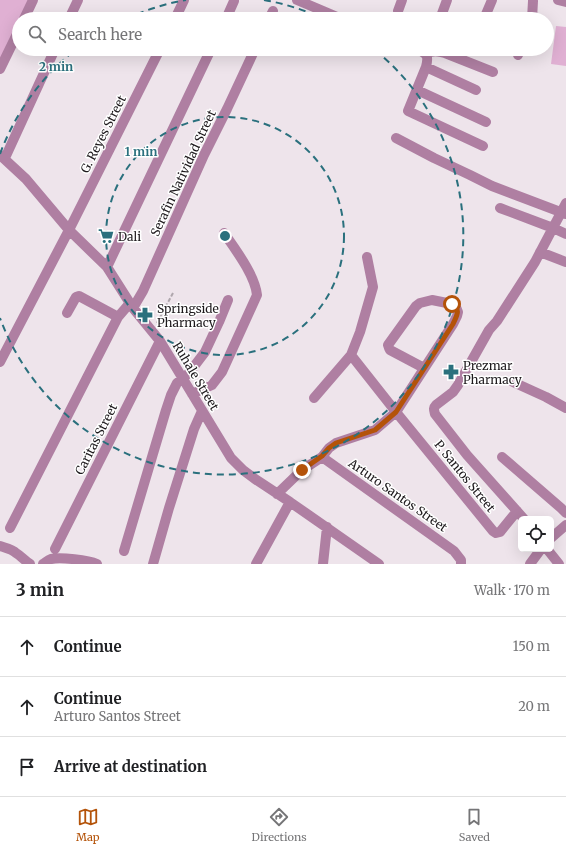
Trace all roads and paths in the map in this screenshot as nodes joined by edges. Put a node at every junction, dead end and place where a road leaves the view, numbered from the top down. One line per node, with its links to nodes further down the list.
1 (33, 0): 13 (street)
2 (78, 0): 14 (street)
3 (184, 0): 15 (street)
4 (296, 0): 17 (street)
5 (402, 0): 12 (street)
6 (447, 0): 18 (street)
7 (492, 0): 19 (street)
8 (534, 0): 20 (street)
9 (558, 0): 11 (street)
10 (234, 1): 16 (street)
11 (566, 2)
12 (398, 11)
13 (27, 12)
14 (72, 12)
15 (178, 12)
16 (229, 12)
17 (325, 12)
18 (443, 12)
19 (487, 12)
20 (533, 12)
21 (12, 44): 29 (street)
22 (52, 56): 36 (street)
23 (156, 56): 41 (street, G. Reyes Street)
24 (208, 56): 47 (street)
25 (252, 56): 50 (street, Serafin Natividad Street)
26 (427, 56): 28 (street)
27 (455, 56): 30 (street)
28 (426, 67): 31 (street); 32 (street)
29 (0, 69)
30 (493, 72)
31 (417, 90): 33 (street); 35 (street)
32 (476, 90)
33 (486, 122)
34 (396, 138): 39 (street)
35 (483, 146)
36 (2, 156): 41 (street, Ruhale Street)
37 (566, 203): 39 (street)
38 (500, 208): 40 (street)
39 (563, 214): 40 (street)
40 (553, 228): 43 (street); 44 (street)
41 (69, 230): 47 (street, Ruhale Street); 56 (street, G. Reyes Street)
42 (224, 233): 60 (street)
43 (566, 234)
44 (540, 252): 46 (street); 70 (street)
45 (367, 257): 55 (street)
46 (566, 262)
47 (107, 268): 50 (street, Ruhale Street)
48 (173, 293): 53 (path)
49 (228, 300): 58 (street)
50 (132, 305): 52 (street, Serafin Natividad Street); 53 (street, Ruhale Street)
51 (67, 313): 52 (street)
52 (118, 317): 73 (street, Serafin Natividad Street)
53 (152, 331): 54 (street, Ruhale Street)
54 (160, 341): 58 (street, Ruhale Street); 76 (street, Caritas Street)
55 (351, 355): 61 (street); 64 (street)
56 (0, 362)
57 (424, 368): 57 (street); 64 (street)
58 (183, 378): 60 (street, Ruhale Street); 77 (street)
59 (513, 382): 62 (street)
60 (192, 394): 63 (street, Ruhale Street)
61 (314, 398)
62 (566, 408)
63 (202, 411): 67 (street, Ruhale Street); 83 (street)
64 (396, 412): 65 (street); 70 (street, P. Santos Street)
65 (322, 456): 67 (street); 87 (street, Arturo Santos Street)
66 (502, 457): 69 (street)
67 (277, 494): 68 (street, Ruhale Street)
68 (290, 502): 72 (street, Ruhale Street); 84 (street)
69 (566, 513)
70 (521, 515)
71 (566, 525): 74 (street)
72 (327, 527): 85 (street); 86 (street, Ruhale Street)
73 (10, 528)
74 (554, 535)
75 (0, 546): 80 (street)
76 (55, 549)
77 (124, 551)
78 (539, 552): 88 (street)
79 (549, 552): 89 (street)
80 (30, 564)
81 (43, 564): 82 (street)
82 (97, 564)
83 (153, 564)
84 (256, 564)
85 (323, 564)
86 (380, 564)
87 (461, 564)
88 (530, 564)
89 (559, 564)

